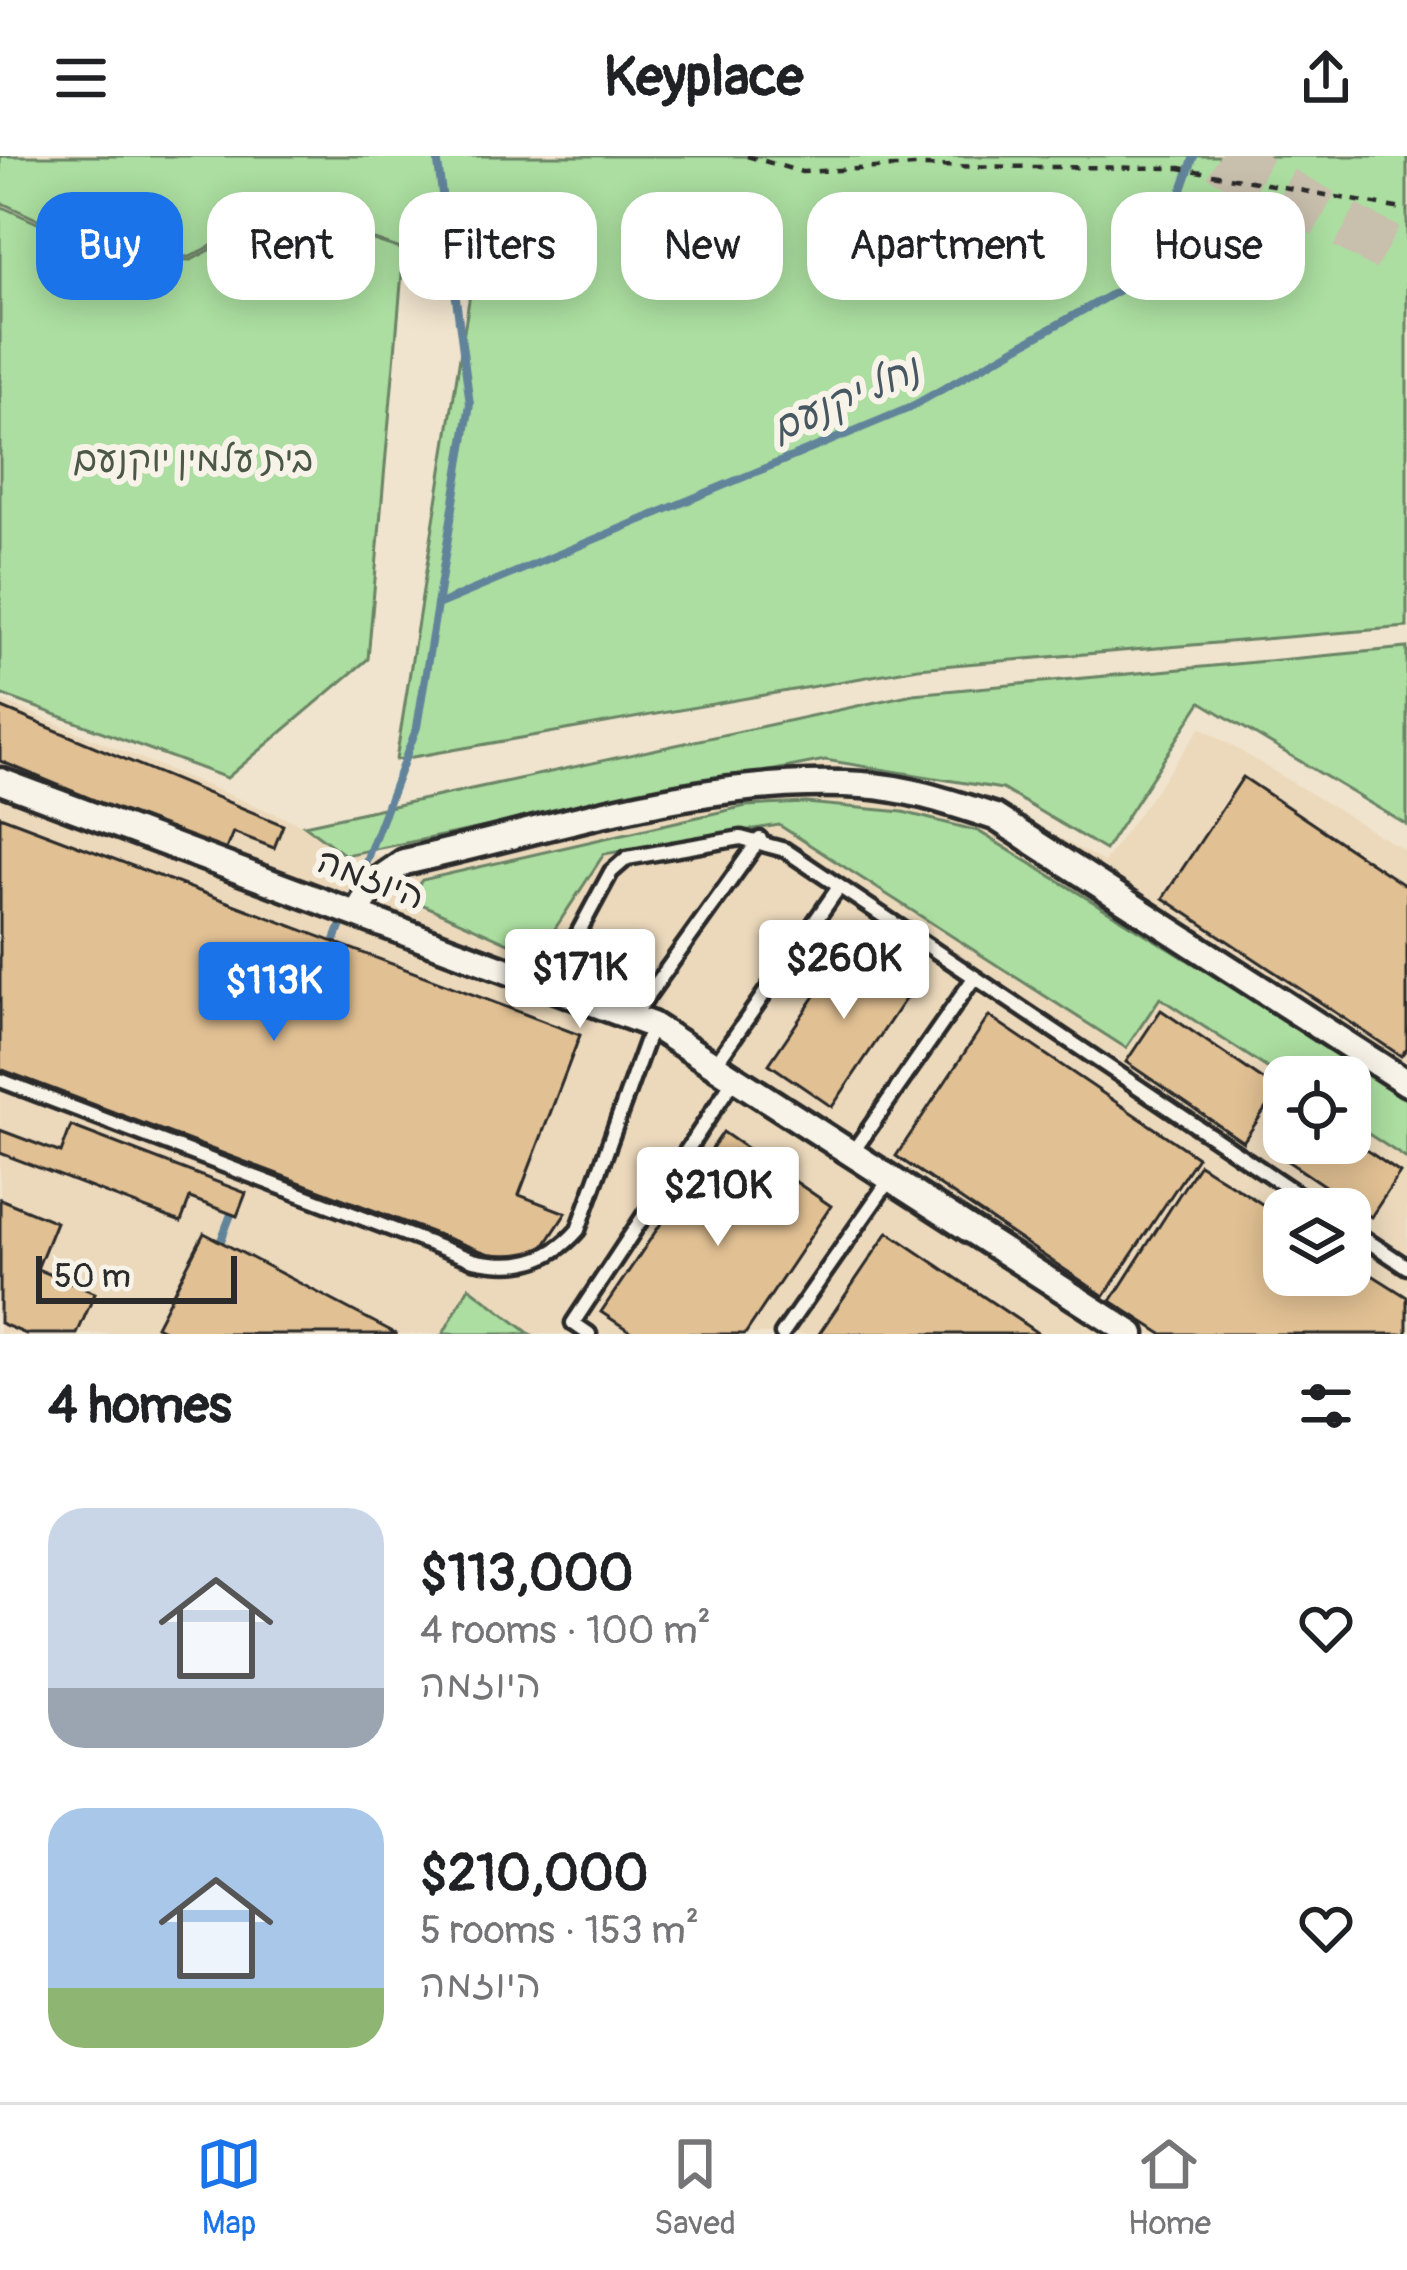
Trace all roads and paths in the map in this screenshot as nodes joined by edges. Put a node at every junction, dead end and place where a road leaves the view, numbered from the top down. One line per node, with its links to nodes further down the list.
1 (747, 156): 2 (path)
2 (1407, 210)
3 (0, 781): 6 (street, היוזמה)
4 (760, 839): 5 (lane); 8 (lane); 9 (lane)
5 (839, 886): 7 (lane); 10 (lane)
6 (358, 911): 8 (street, היוזמה); 12 (street)
7 (974, 977): 13 (lane); 15 (lane)
8 (549, 987): 9 (street, היוזמה)
9 (642, 1022): 10 (street, היוזמה); 11 (lane)
10 (726, 1069): 13 (street, היוזמה); 18 (lane)
11 (0, 1080)
12 (1407, 1083)
13 (852, 1154): 14 (street, היוזמה)
14 (890, 1179): 19 (lane); 20 (street, היוזמה)
15 (1289, 1188)
16 (1371, 1243): 17 (lane)
17 (1407, 1268)
18 (589, 1334)
19 (782, 1334)
20 (1132, 1334)

